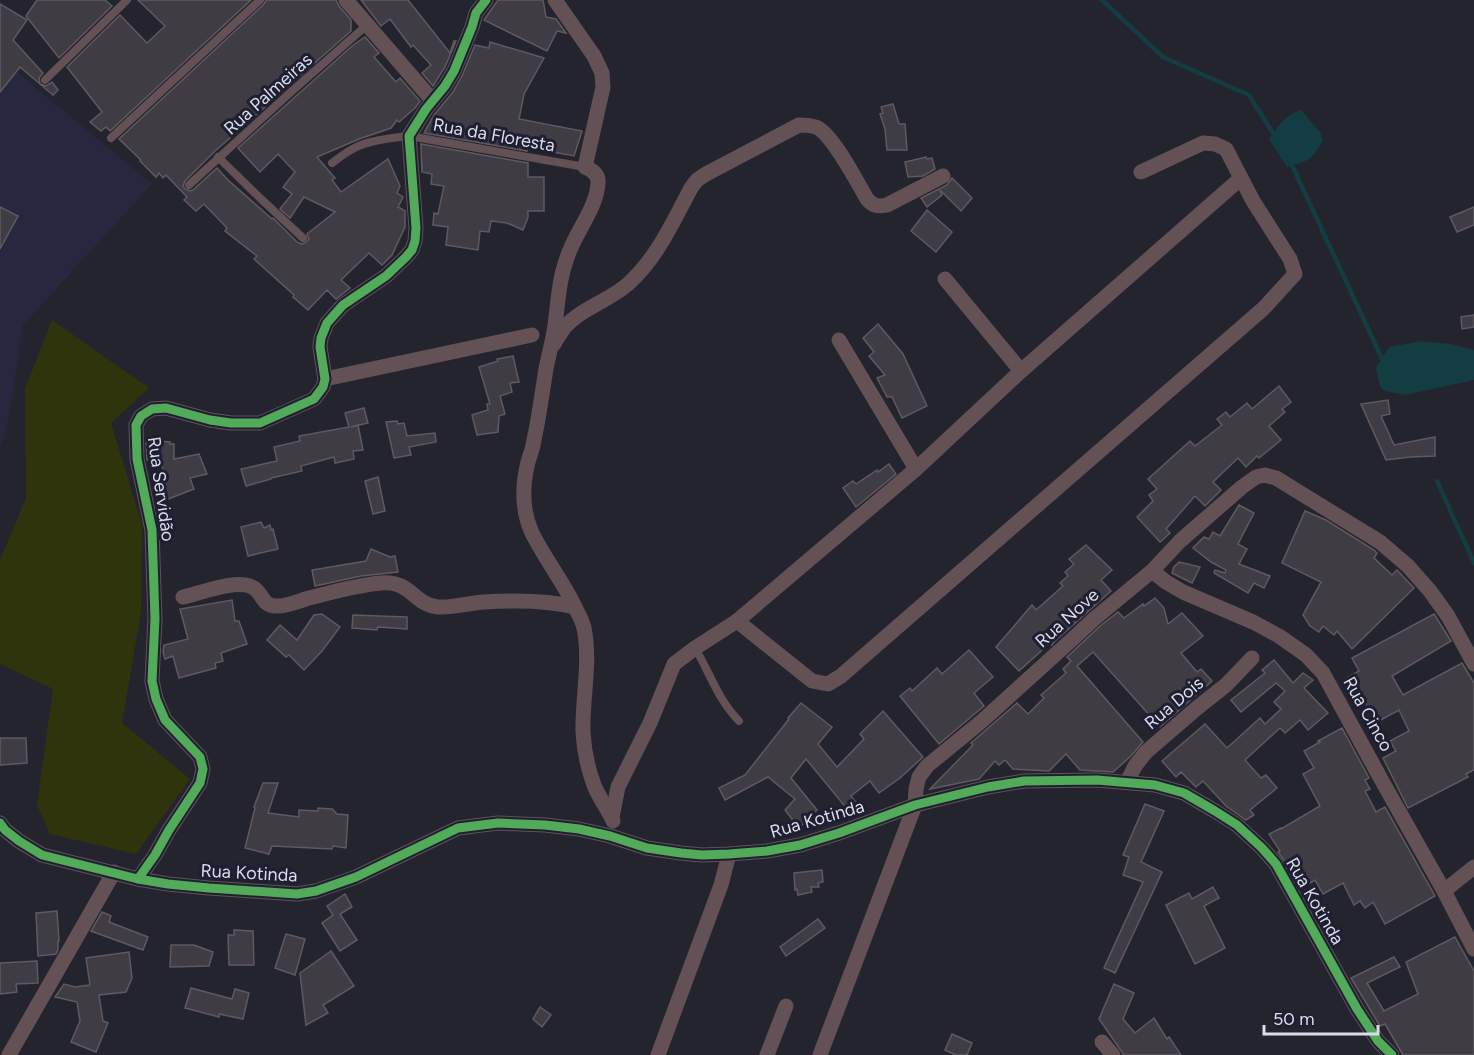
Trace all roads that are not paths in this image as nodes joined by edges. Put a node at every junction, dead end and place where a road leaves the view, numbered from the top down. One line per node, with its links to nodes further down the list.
1 (127, 0): 7 (lane)
2 (260, 0): 10 (lane)
3 (346, 0): 6 (street)
4 (486, 0): 8 (street)
5 (555, 0): 13 (street)
6 (367, 25): 8 (street); 11 (lane, Rua Palmeiras)
7 (45, 80)
8 (433, 101): 9 (street)
9 (409, 136): 12 (lane, Rua da Floresta); 13 (lane, Rua da Floresta); 24 (street)
10 (111, 138)
11 (218, 157): 17 (lane, Rua Palmeiras); 18 (lane)
12 (332, 163)
13 (585, 167): 22 (street)
14 (1141, 172): 16 (street)
15 (943, 176): 22 (street)
16 (1240, 179): 23 (street); 29 (street)
17 (189, 185)
18 (303, 238)
19 (945, 279): 23 (street)
20 (532, 335): 24 (street)
21 (839, 340): 25 (street)
22 (551, 349): 28 (street)
23 (1021, 371): 25 (street)
24 (325, 379): 42 (street, Rua Servidão)
25 (916, 469): 29 (street)
26 (1152, 571): 32 (street, Rua Nove); 35 (street, Rua Nove); 43 (street, Rua Cinco)
27 (183, 597): 28 (street)
28 (575, 607): 36 (street)
29 (737, 621): 30 (street)
30 (695, 648): 33 (lane); 36 (street)
31 (1252, 658): 34 (street, Rua Dois)
32 (1474, 664)
33 (738, 721)
34 (1127, 782): 35 (street, Rua Kotinda); 52 (street, Rua Kotinda)
35 (915, 804): 39 (street, Rua Kotinda); 50 (street, Rua Nove)
36 (612, 817): 38 (street)
37 (0, 823): 41 (street, Rua Kotinda)
38 (621, 840): 39 (street, Rua Kotinda); 42 (street, Rua Kotinda)
39 (729, 854): 48 (street)
40 (1474, 867): 43 (street)
41 (114, 872): 42 (street, Rua Kotinda); 47 (street)
42 (138, 879)
43 (1444, 891): 44 (street, Rua Cinco)
44 (1474, 949)
45 (786, 1006): 49 (street)
46 (1102, 1042): 51 (street)
47 (9, 1055)
48 (658, 1055)
49 (767, 1055)
50 (820, 1055)
51 (1113, 1055)
52 (1392, 1055)

